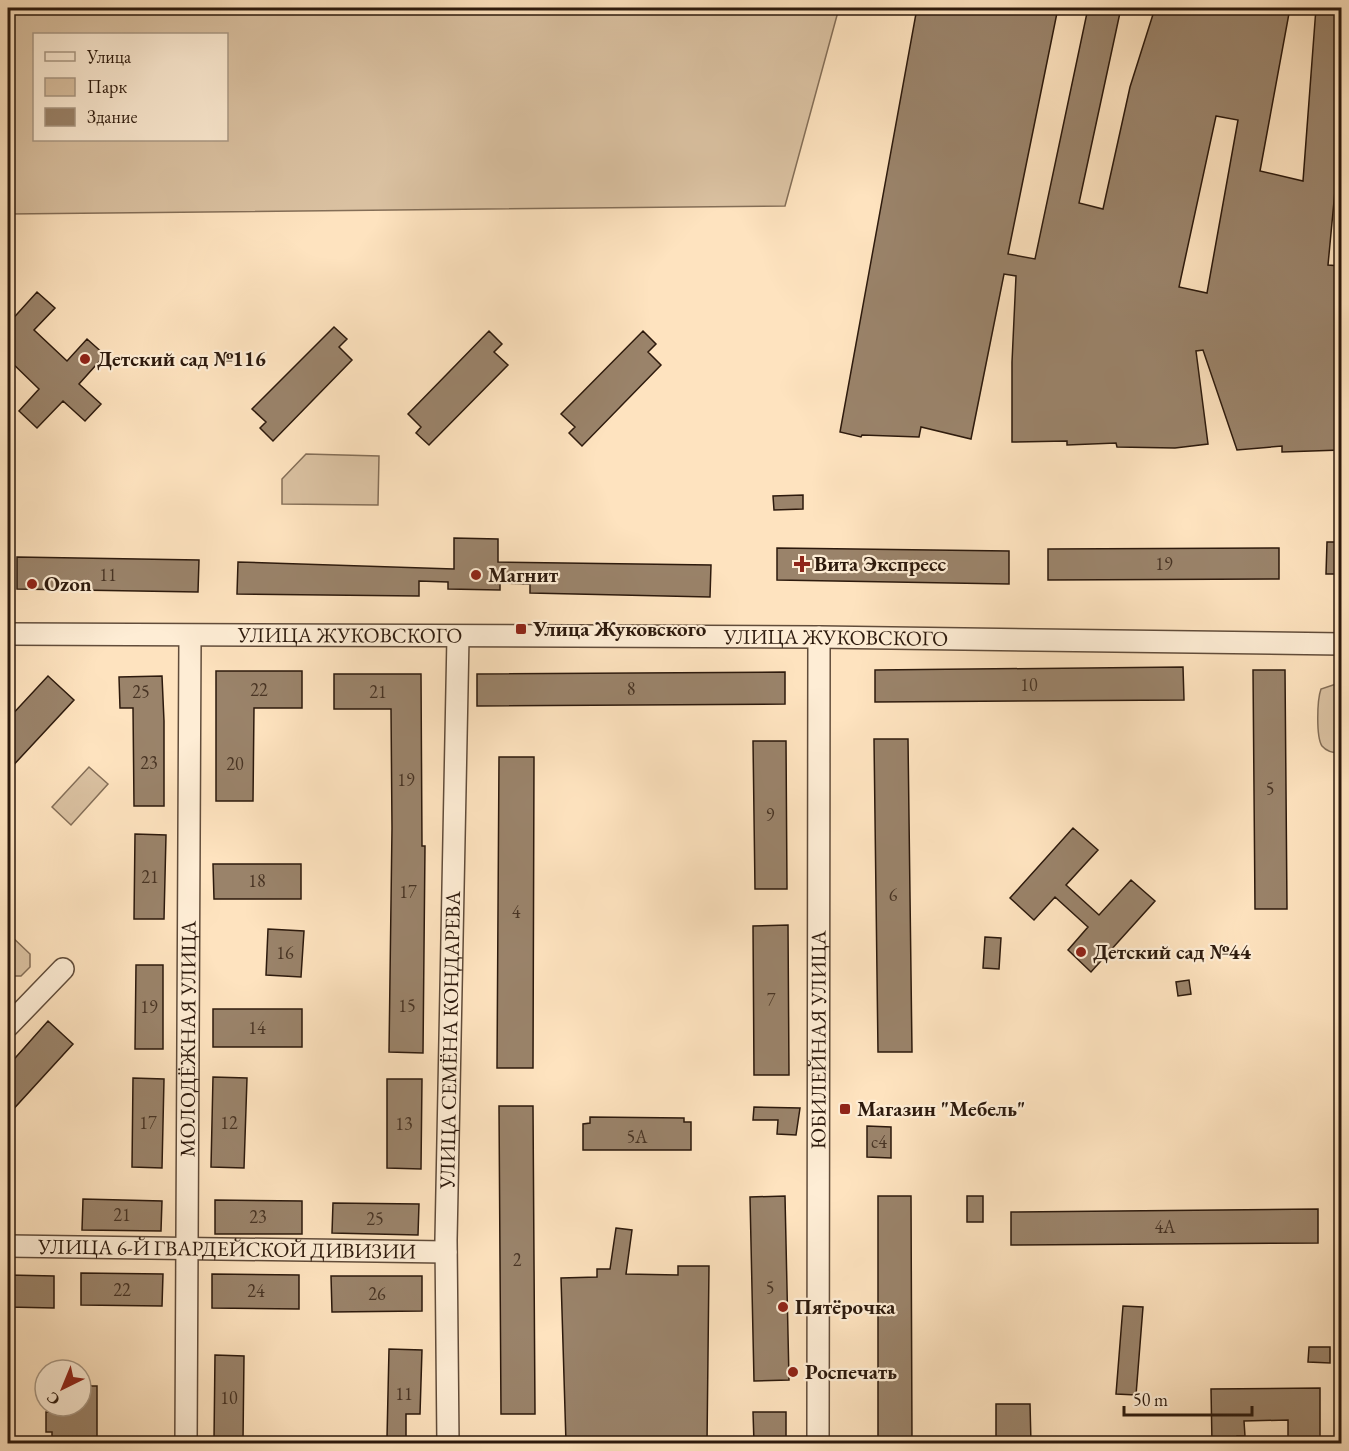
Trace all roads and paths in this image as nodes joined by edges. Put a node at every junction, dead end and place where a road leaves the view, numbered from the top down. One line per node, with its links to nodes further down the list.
1 (8, 634): 2 (street, УЛИЦА ЖУКОВСКОГО)
2 (190, 636): 3 (street, УЛИЦА ЖУКОВСКОГО); 9 (street, МОЛОДЁЖНАЯ УЛИЦА)
3 (458, 637): 4 (street, УЛИЦА ЖУКОВСКОГО); 10 (street, УЛИЦА СЕМЁНА КОНДАРЕВА)
4 (819, 638): 5 (street, УЛИЦА ЖУКОВСКОГО); 13 (street, ЮБИЛЕЙНАЯ УЛИЦА)
5 (1341, 644)
6 (63, 969): 7 (street)
7 (8, 1026)
8 (8, 1246): 9 (street, УЛИЦА 6-Й ГВАРДЕЙСКОЙ ДИВИЗИИ)
9 (187, 1248): 10 (street, УЛИЦА 6-Й ГВАРДЕЙСКОЙ ДИВИЗИИ); 11 (street, МОЛОДЁЖНАЯ УЛИЦА)
10 (446, 1252): 12 (street, УЛИЦА СЕМЁНА КОНДАРЕВА)
11 (186, 1443)
12 (448, 1443)
13 (818, 1443)

